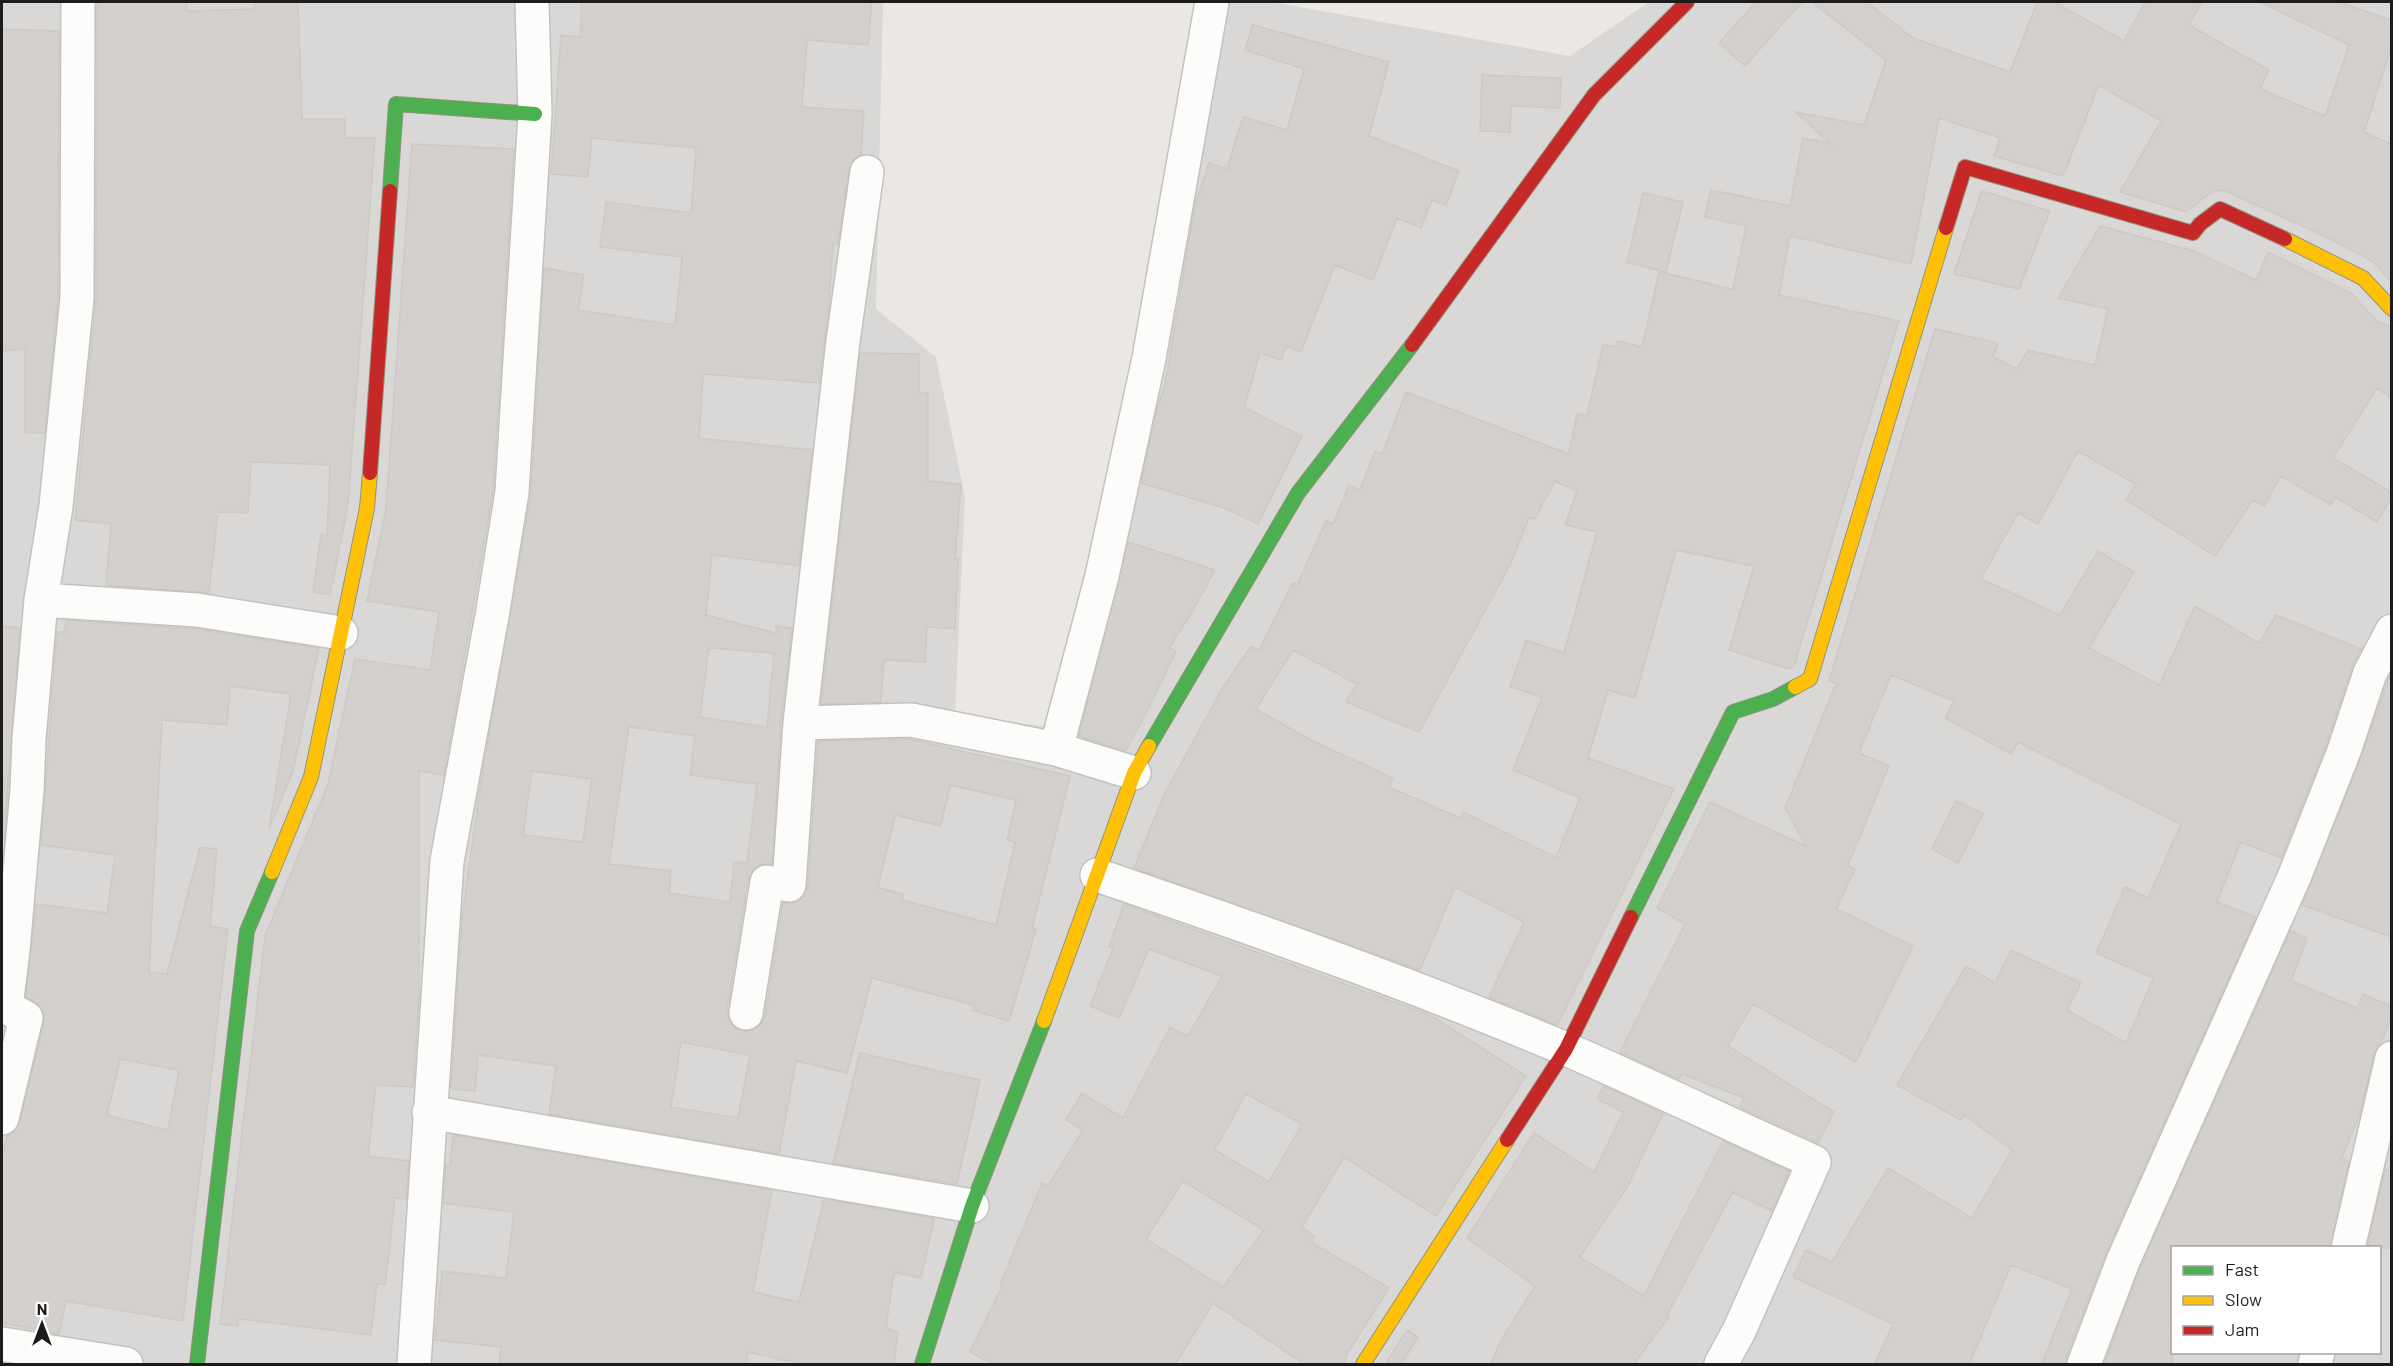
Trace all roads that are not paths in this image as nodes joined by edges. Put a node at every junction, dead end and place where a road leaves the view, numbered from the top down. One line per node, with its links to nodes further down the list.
1 (78, 2): 8 (street)
2 (532, 2): 5 (street)
3 (1212, 2): 12 (street)
4 (1687, 2): 13 (street)
5 (535, 114): 10 (street); 18 (street)
6 (867, 172): 11 (street)
7 (2391, 309): 16 (street)
8 (40, 600): 10 (street); 19 (street)
9 (2391, 631): 30 (street)
10 (342, 633): 25 (street)
11 (800, 723): 12 (street); 15 (street)
12 (1056, 749): 13 (street)
13 (1134, 773): 14 (street)
14 (1097, 875): 16 (street); 20 (street)
15 (746, 1013)
16 (1566, 1049): 28 (street); 29 (street)
17 (2391, 1058): 21 (street)
18 (429, 1112): 20 (street); 26 (street)
19 (2, 1118)
20 (972, 1206): 27 (street)
21 (2348, 1246)
22 (2, 1344): 23 (street)
23 (90, 1361): 24 (street)
24 (126, 1365)
25 (196, 1365)
26 (414, 1365)
27 (922, 1365)
28 (1363, 1365)
29 (1721, 1365)
30 (2085, 1365)

